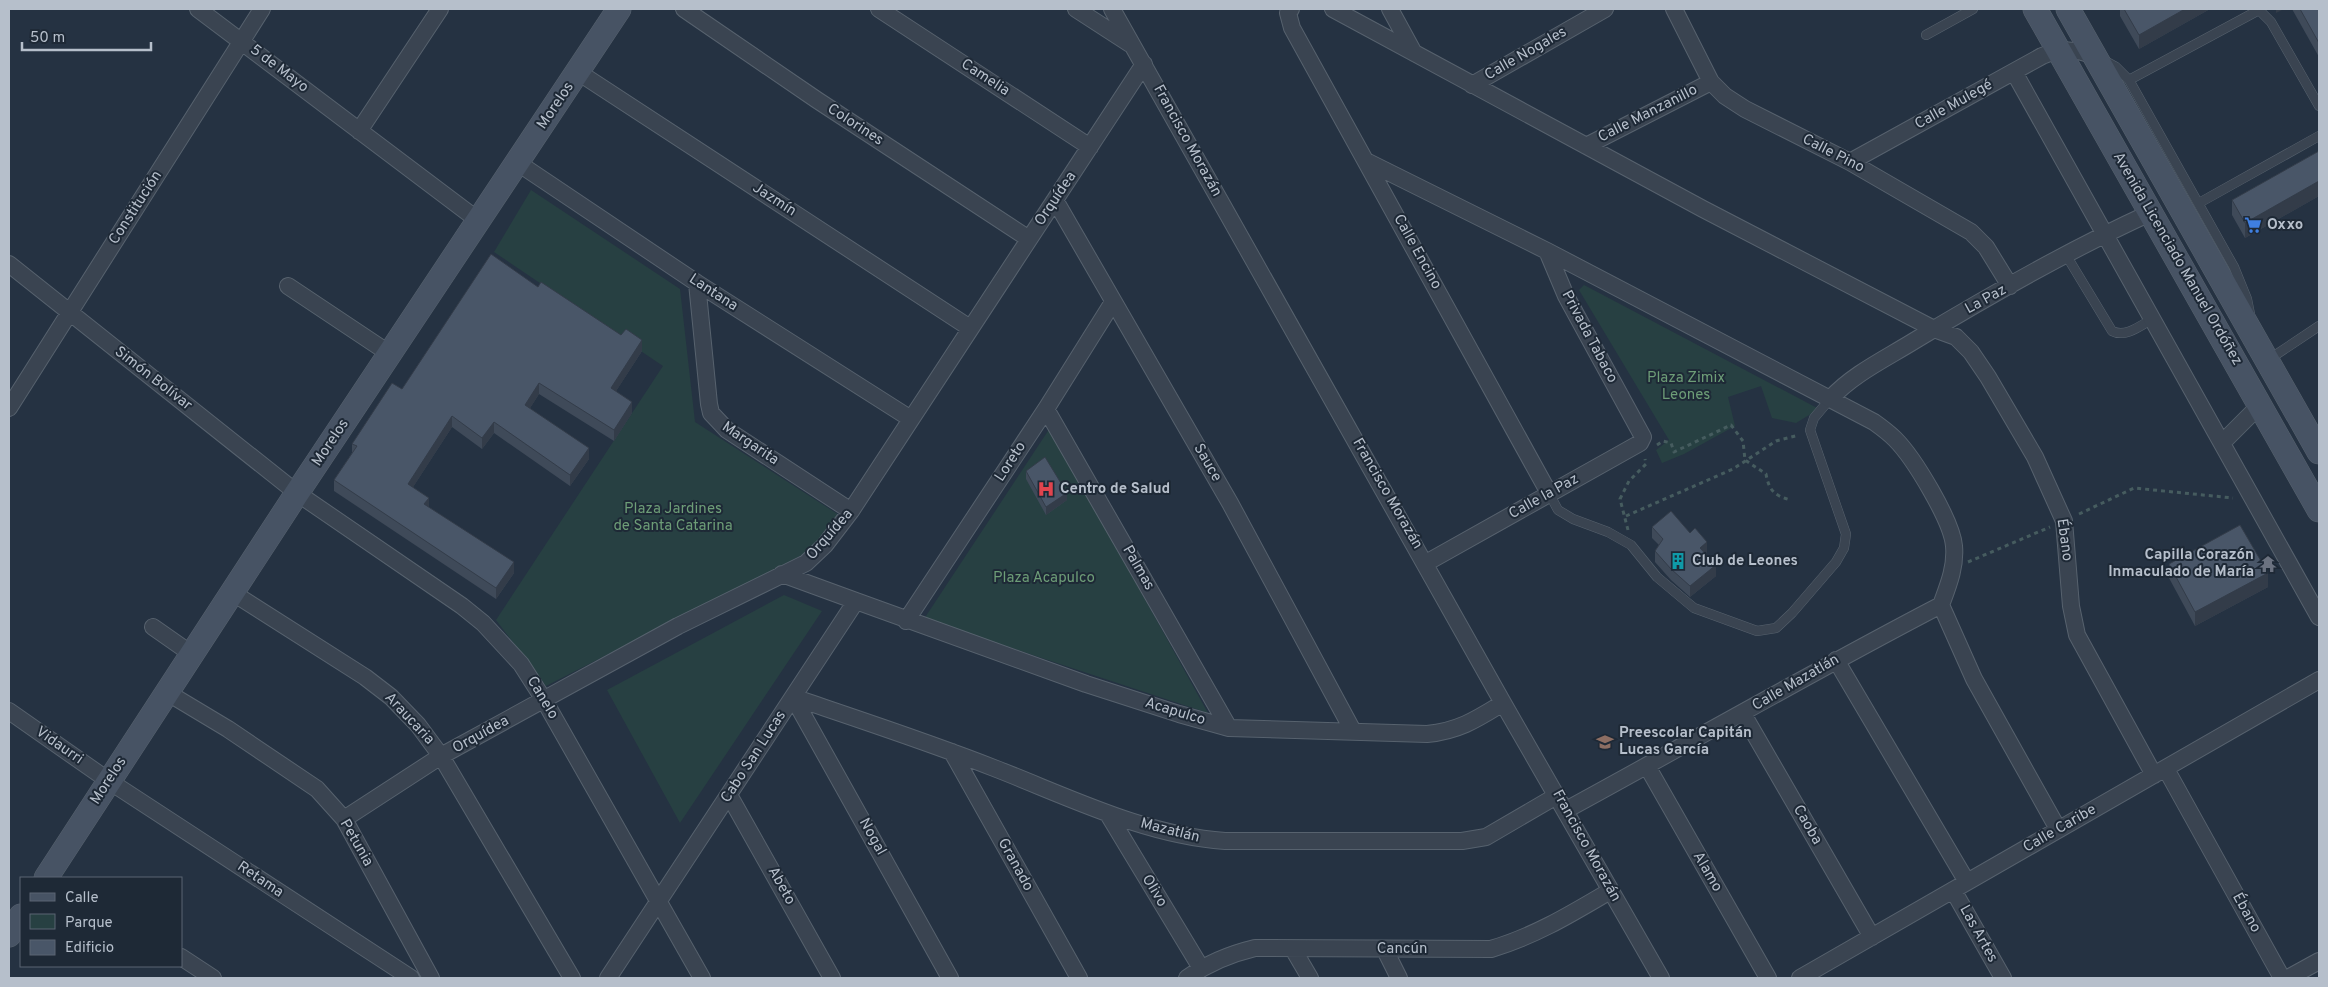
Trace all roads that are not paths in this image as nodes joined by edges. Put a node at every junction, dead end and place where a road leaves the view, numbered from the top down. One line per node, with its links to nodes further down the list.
1 (198, 9): 18 (street, 5 de Mayo)
2 (262, 9): 18 (street, Constitución)
3 (440, 9): 30 (street)
4 (618, 9): 24 (main road, Morelos)
5 (684, 9): 44 (street, Colorines)
6 (880, 9): 34 (street, Camelia)
7 (1076, 9): 19 (street)
8 (1112, 9): 19 (street, Francisco Morazán)
9 (1291, 9): 35 (street, Calle Encino)
10 (1333, 9): 21 (street, Ébano)
11 (1390, 9): 21 (street)
12 (1605, 9): 28 (street, Calle Nogales)
13 (1674, 9): 27 (street, Calle Pino)
14 (1973, 9): 17 (lane)
15 (2034, 9): 20 (main road, Avenida Licenciado Manuel Ordóñez)
16 (2068, 9): 22 (main road, Avenida Licenciado Manuel Ordóñez)
17 (1926, 35)
18 (242, 41): 30 (street, 5 de Mayo); 53 (street, Constitución)
19 (1134, 46): 23 (street, Francisco Morazán)
20 (2058, 50): 22 (street); 25 (street, Calle Mulegé); 32 (main road, Avenida Licenciado Manuel Ordóñez)
21 (1414, 53): 28 (street, Ébano)
22 (2095, 56): 26 (lane); 38 (main road, Avenida Licenciado Manuel Ordóñez)
23 (1144, 64): 34 (street, Orquídea); 73 (street, Francisco Morazán)
24 (578, 72): 37 (main road, Morelos); 56 (street, Jazmín)
25 (2014, 72): 36 (street, Calle Mulegé); 43 (street)
26 (2129, 80): 29 (lane); 38 (lane)
27 (1711, 82): 33 (street, Calle Manzanillo); 36 (street, Calle Pino)
28 (1472, 85): 33 (street, Ébano)
29 (2319, 106)
30 (359, 131): 42 (street, 5 de Mayo)
31 (2319, 136): 40 (lane)
32 (2112, 144): 38 (main road); 41 (main road, Avenida Licenciado Manuel Ordóñez)
33 (1586, 146): 57 (street, Ébano)
34 (1090, 147): 39 (street, Orquídea)
35 (1366, 161): 45 (street); 70 (street, Calle Encino)
36 (1850, 162): 51 (street, Calle Pino)
37 (518, 163): 42 (main road, Morelos); 49 (street, Lantana)
38 (2174, 184): 40 (lane); 41 (main road); 48 (main road, Avenida Licenciado Manuel Ordóñez)
39 (1055, 200): 44 (street, Orquídea); 52 (street, Sauce)
40 (2199, 203): 58 (lane)
41 (2150, 213): 43 (street, La Paz); 48 (main road); 62 (main road, Avenida Licenciado Manuel Ordóñez)
42 (479, 221): 59 (main road, Morelos)
43 (2105, 234): 46 (street, La Paz); 54 (street)
44 (1029, 239): 56 (street, Orquídea)
45 (1547, 251): 61 (street); 67 (street, Privada Tabaco)
46 (2066, 255): 51 (street, La Paz); 54 (lane)
47 (9, 264): 53 (street, Simón Bolívar)
48 (2217, 270): 58 (main road, Avenida Licenciado Manuel Ordóñez)
49 (697, 283): 65 (street, Lantana); 72 (street, Margarita)
50 (288, 286): 59 (street)
51 (2010, 286): 57 (street, La Paz)
52 (1113, 302): 64 (street, Loreto); 91 (street, Sauce)
53 (68, 312): 63 (street, Constitución); 69 (street, Simón Bolívar)
54 (2152, 319): 66 (street)
55 (2319, 326): 60 (lane)
56 (970, 328): 65 (street, Orquídea)
57 (1934, 329): 61 (street, La Paz); 95 (street, Ébano)
58 (2254, 336): 60 (main road, Avenida Licenciado Manuel Ordóñez)
59 (390, 354): 69 (main road, Morelos)
60 (2268, 360): 68 (main road, Avenida Licenciado Manuel Ordóñez)
61 (1830, 399): 70 (lane); 77 (street)
62 (2260, 405): 66 (street); 71 (main road, Avenida Licenciado Manuel Ordóñez)
63 (9, 408)
64 (1046, 409): 79 (street, Loreto); 90 (street, Palmas)
65 (911, 419): 72 (street, Orquídea)
66 (2222, 443): 78 (street)
67 (1642, 448): 70 (street, Calle la Paz)
68 (2319, 452)
69 (297, 493): 75 (main road, Morelos); 86 (street, Canelo)
70 (1550, 495): 73 (street, Calle la Paz)
71 (2319, 510)
72 (852, 511): 74 (street, Orquídea)
73 (1426, 563): 87 (street, Francisco Morazán)
74 (782, 574): 76 (street); 86 (street, Orquídea)
75 (233, 593): 81 (main road, Morelos); 93 (street, Araucaria)
76 (856, 601): 79 (street, Acapulco); 85 (street, Cabo San Lucas)
77 (1941, 605): 82 (street, Calle Mazatlán); 102 (street)
78 (2319, 617)
79 (906, 621): 90 (street, Acapulco)
80 (153, 627): 81 (street)
81 (193, 655): 84 (main road, Morelos)
82 (1836, 660): 89 (street, Calle Mazatlán); 104 (street, Las Artes)
83 (2319, 680): 95 (street, Calle Caribe)
84 (168, 693): 96 (main road, Morelos); 101 (street, Petunia)
85 (792, 697): 92 (street, Mazatlán); 97 (street, Cabo San Lucas); 122 (street, Nogal)
86 (544, 700): 93 (street, Orquídea); 106 (street, Canelo)
87 (1503, 703): 91 (street, Acapulco); 98 (street, Francisco Morazán)
88 (9, 712): 96 (street, Vidaurri)
89 (1743, 714): 94 (street, Calle Mazatlán); 109 (street, Caoba)
90 (1229, 728): 91 (street, Acapulco)
91 (1353, 731)
92 (952, 752): 100 (street, Mazatlán); 123 (street, Granado)
93 (441, 756): 101 (street, Orquídea); 118 (street, Araucaria)
94 (1647, 766): 99 (street, Calle Mazatlán); 128 (street, Alamo)
95 (2160, 772): 102 (street, Calle Caribe); 131 (street, Ébano)
96 (110, 781): 103 (main road, Morelos); 116 (street, Retama)
97 (730, 795): 106 (street, Cabo San Lucas); 121 (street, Abeto)
98 (1558, 795): 99 (street, Francisco Morazán); 100 (street, Mazatlán)
99 (1566, 810): 105 (street, Francisco Morazán)
100 (1108, 814): 114 (street, Olivo)
101 (344, 819): 117 (street, Petunia)
102 (2058, 830): 104 (street, Calle Caribe)
103 (53, 876)
104 (1960, 886): 109 (street, Calle Caribe); 130 (street, Las Artes)
105 (1610, 891): 111 (street, Cancún); 127 (street, Francisco Morazán)
106 (658, 903): 119 (street, Cabo San Lucas); 120 (street, Canelo)
107 (20, 918): 108 (main road)
108 (9, 935)
109 (1872, 937): 129 (street, Calle Caribe)
110 (1293, 949): 111 (street, Cancún); 114 (street, Cancún); 125 (street)
111 (1385, 950): 126 (street)
112 (182, 958): 115 (street)
113 (2319, 961): 132 (street)
114 (1201, 968): 124 (street, Cancún)
115 (213, 978)
116 (411, 978)
117 (431, 978)
118 (572, 978)
119 (608, 978)
120 (702, 978)
121 (832, 978)
122 (950, 978)
123 (1079, 978)
124 (1187, 978)
125 (1310, 978)
126 (1399, 978)
127 (1662, 978)
128 (1768, 978)
129 (1800, 978)
130 (2003, 978)
131 (2282, 978)
132 (2288, 978)

